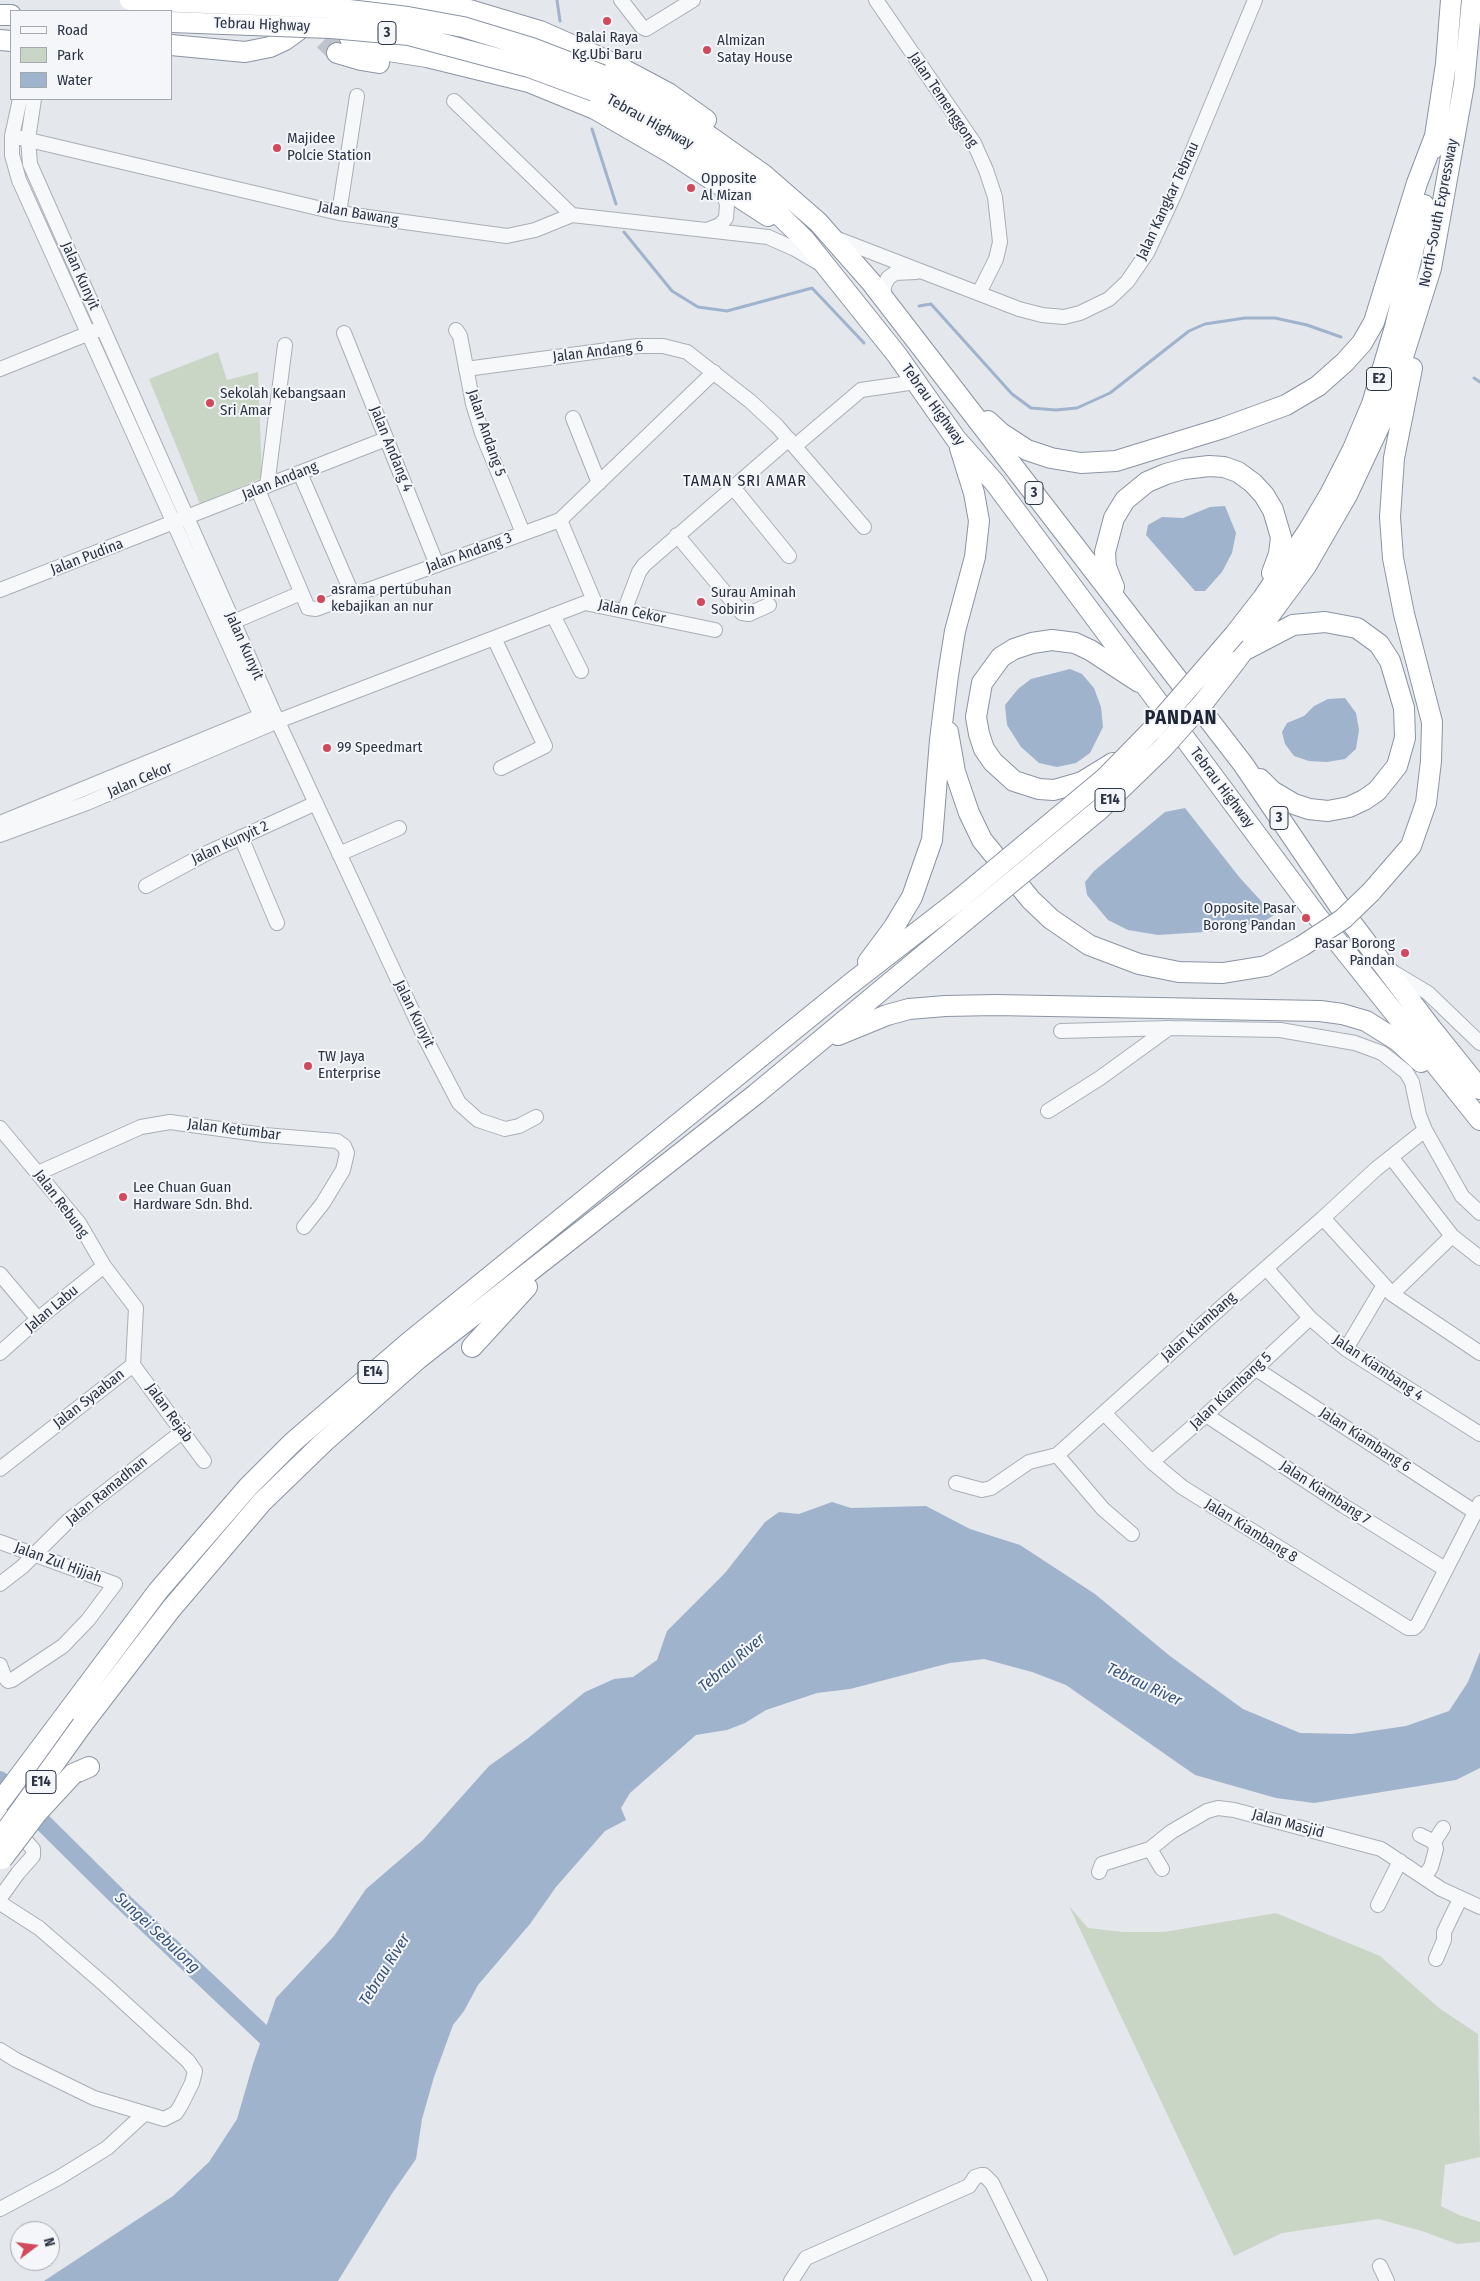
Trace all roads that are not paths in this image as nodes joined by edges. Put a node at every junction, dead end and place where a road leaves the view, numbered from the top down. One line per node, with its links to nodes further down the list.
1 (130, 0): 16 (highway, Tebrau Highway / 3, bridge)
2 (264, 0): 14 (highway)
3 (318, 0): 14 (highway)
4 (408, 0): 21 (highway)
5 (414, 0): 28 (highway)
6 (621, 0): 7 (street)
7 (693, 0)
8 (876, 0): 34 (street, Jalan Temenggong)
9 (1255, 0): 34 (street, Jalan Kangkar Tebrau)
10 (1451, 0): 23 (highway, North–South Expressway / E2)
11 (1472, 0): 32 (highway, North–South Expressway / E2)
12 (172, 22): 16 (highway, Tebrau Highway / 3, bridge)
13 (172, 45): 14 (highway)
14 (217, 49)
15 (337, 53): 21 (highway)
16 (598, 83): 28 (highway, 3); 30 (highway, Tebrau Highway / 3)
17 (357, 96): 26 (street)
18 (20, 100): 22 (street, Jalan Kunyit)
19 (34, 100): 24 (street, Jalan Kunyit)
20 (454, 101): 27 (street)
21 (625, 128): 25 (highway)
22 (12, 136): 24 (street, Jalan Bawang); 38 (street, Jalan Kunyit)
23 (1435, 136): 44 (highway); 65 (highway, North–South Expressway / E2)
24 (28, 139): 26 (street, Jalan Bawang); 36 (street, Jalan Kunyit)
25 (720, 185): 29 (street); 30 (highway)
26 (339, 213): 27 (street, Jalan Bawang)
27 (572, 215): 29 (street, Jalan Bawang)
28 (824, 229): 33 (street, Jalan Kangkar Tebrau); 35 (highway, Tebrau Highway / 3)
29 (707, 230): 31 (street, Jalan Bawang)
30 (805, 240): 31 (highway, Tebrau Highway / 3)
31 (826, 268): 45 (highway, Tebrau Highway / 3)
32 (1431, 268): 74 (highway, North–South Expressway / E2); 76 (highway, bridge)
33 (927, 273): 34 (street, Jalan Kangkar Tebrau); 35 (street, Jalan Kangkar Tebrau)
34 (979, 293)
35 (884, 299): 44 (highway, Tebrau Highway / 3)
36 (103, 328): 38 (street); 54 (street, Jalan Kunyit)
37 (456, 330): 42 (street, Jalan Andang 5)
38 (88, 333): 41 (street); 56 (street, Jalan Kunyit)
39 (344, 333): 47 (street, Jalan Andang 4)
40 (284, 346): 53 (street)
41 (0, 369)
42 (466, 369): 43 (street, Jalan Andang 6); 58 (street, Jalan Andang 5)
43 (714, 372): 49 (street, Jalan Andang 6); 51 (street, Jalan Andang 3)
44 (948, 383): 67 (highway, Tebrau Highway / 3)
45 (900, 385): 48 (highway, Tebrau Highway / 3); 49 (street)
46 (573, 418): 51 (street)
47 (386, 438): 50 (street, Jalan Andang); 61 (street, Jalan Andang 4)
48 (956, 439): 76 (highway); 77 (highway, Tebrau Highway / 3)
49 (792, 443): 52 (street); 57 (street, Jalan Andang 6)
50 (300, 473): 53 (street, Jalan Andang); 64 (street)
51 (598, 483): 55 (street, Jalan Andang 3)
52 (732, 486): 59 (street); 60 (street)
53 (262, 488): 54 (street, Jalan Andang); 63 (street, Jalan Andang 3)
54 (187, 518): 56 (street, Jalan Andang); 71 (street, Jalan Kunyit)
55 (560, 520): 58 (street, Jalan Andang 3); 66 (street)
56 (174, 523): 62 (street, Jalan Pudina); 78 (street, Jalan Kunyit)
57 (864, 527)
58 (523, 533): 61 (street, Jalan Andang 3)
59 (677, 535): 68 (street); 69 (street)
60 (789, 556)
61 (437, 565): 64 (street, Jalan Andang 3)
62 (0, 590)
63 (301, 593): 64 (street, Jalan Andang 3); 71 (street)
64 (352, 596)
65 (1263, 598): 67 (highway); 74 (highway, North–South Expressway / E2)
66 (595, 603): 69 (street, Jalan Cekor); 70 (street, Jalan Cekor)
67 (1121, 603): 82 (highway, Tebrau Highway / 3)
68 (769, 604)
69 (625, 610): 72 (street, Jalan Cekor)
70 (553, 615): 73 (street, Jalan Cekor); 75 (street)
71 (233, 622): 79 (street, Jalan Kunyit)
72 (715, 630)
73 (494, 638): 79 (street, Jalan Cekor); 83 (street)
74 (1238, 649): 81 (highway, E2, bridge); 82 (highway); 91 (highway, E14, bridge)
75 (581, 671)
76 (948, 675): 94 (highway)
77 (1149, 688): 81 (highway, bridge); 102 (highway, Tebrau Highway / 3)
78 (253, 697): 79 (street, Jalan Kunyit); 80 (street)
79 (271, 716): 80 (street, Jalan Cekor); 84 (street, Jalan Kunyit); 87 (street, Jalan Cekor)
80 (241, 725): 85 (street, Jalan Cekor)
81 (1133, 749): 91 (highway, E14, bridge)
82 (1243, 764): 93 (highway, Tebrau Highway / 3)
83 (501, 768)
84 (316, 803): 88 (street, Jalan Kunyit 2); 89 (street, Jalan Kunyit)
85 (0, 823)
86 (399, 828): 89 (street)
87 (0, 835)
88 (241, 837): 90 (street, Jalan Kunyit 2); 92 (street)
89 (340, 854): 101 (street, Jalan Kunyit)
90 (146, 886)
91 (961, 910): 94 (highway, E14); 98 (highway, E14)
92 (277, 923)
93 (1384, 967): 97 (street); 99 (highway, Tebrau Highway / 3)
94 (850, 985): 143 (highway, E14)
95 (1169, 1028): 96 (street); 100 (street); 104 (street)
96 (1062, 1031)
97 (1480, 1043)
98 (810, 1049): 102 (highway); 111 (highway, E14)
99 (1480, 1090)
100 (1048, 1111)
101 (536, 1117)
102 (1478, 1118)
103 (0, 1128): 106 (street, Jalan Rebung)
104 (1425, 1130): 105 (street, Jalan Kiambang); 107 (street)
105 (1390, 1157): 108 (street, Jalan Kiambang); 110 (street)
106 (38, 1173): 109 (street, Jalan Ketumbar); 113 (street, Jalan Rebung)
107 (1480, 1213)
108 (1323, 1218): 114 (street, Jalan Kiambang); 116 (street)
109 (304, 1227)
110 (1452, 1236): 112 (street); 116 (street)
111 (570, 1242): 120 (highway); 147 (highway, E14, bridge)
112 (1480, 1258)
113 (104, 1266): 117 (street, Jalan Rebung); 119 (street, Jalan Labu)
114 (1266, 1268): 118 (street, Jalan Kiambang 4); 126 (street, Jalan Kiambang)
115 (0, 1274): 119 (street)
116 (1388, 1290): 121 (street); 122 (street)
117 (136, 1308): 124 (street, Jalan Syaaban)
118 (1310, 1318): 121 (street, Jalan Kiambang 4); 125 (street, Jalan Kiambang 5)
119 (38, 1320): 123 (street, Jalan Labu)
120 (472, 1346)
121 (1346, 1349): 129 (street, Jalan Kiambang 4)
122 (1480, 1352)
123 (0, 1353)
124 (133, 1365): 128 (street, Jalan Rejab); 133 (street, Jalan Syaaban)
125 (1256, 1369): 127 (street, Jalan Kiambang 5); 135 (street, Jalan Kiambang 6)
126 (1104, 1413): 130 (street, Jalan Kiambang); 132 (street, Jalan Kiambang 8)
127 (1206, 1415): 132 (street, Jalan Kiambang 5); 139 (street, Jalan Kiambang 7)
128 (183, 1431): 131 (street, Jalan Rejab); 138 (street, Jalan Ramadhan)
129 (1480, 1434)
130 (1057, 1455): 134 (street); 136 (street)
131 (204, 1461)
132 (1152, 1462): 139 (street, Jalan Kiambang 8)
133 (0, 1469)
134 (956, 1483)
135 (1478, 1507): 139 (street)
136 (1132, 1534)
137 (0, 1542): 138 (street, Jalan Zul Hijjah)
138 (34, 1554): 140 (street, Jalan Ramadhan); 141 (street, Jalan Zul Hijjah)
139 (1445, 1569)
140 (0, 1584)
141 (0, 1665)
142 (81, 1770): 150 (highway, bridge)
143 (0, 1802)
144 (0, 1813): 155 (street)
145 (1443, 1828): 148 (street)
146 (1420, 1835): 148 (street)
147 (0, 1839)
148 (1434, 1842): 154 (street)
149 (1150, 1849): 151 (street, Jalan Masjid); 152 (street); 153 (street, Jalan Masjid)
150 (1, 1860)
151 (1400, 1861): 154 (street, Jalan Masjid); 158 (street)
152 (1162, 1869)
153 (1099, 1872)
154 (1425, 1876): 156 (street, Jalan Masjid)
155 (0, 1898)
156 (1460, 1899): 159 (street, Jalan Masjid); 160 (street)
157 (0, 1902): 162 (street)
158 (1378, 1905)
159 (1480, 1907)
160 (1436, 1959)
161 (0, 2050): 162 (street)
162 (144, 2114): 163 (street)
163 (0, 2209)
164 (1380, 2266): 167 (street)
165 (791, 2281): 166 (street)
166 (1040, 2281)
167 (1388, 2281)

